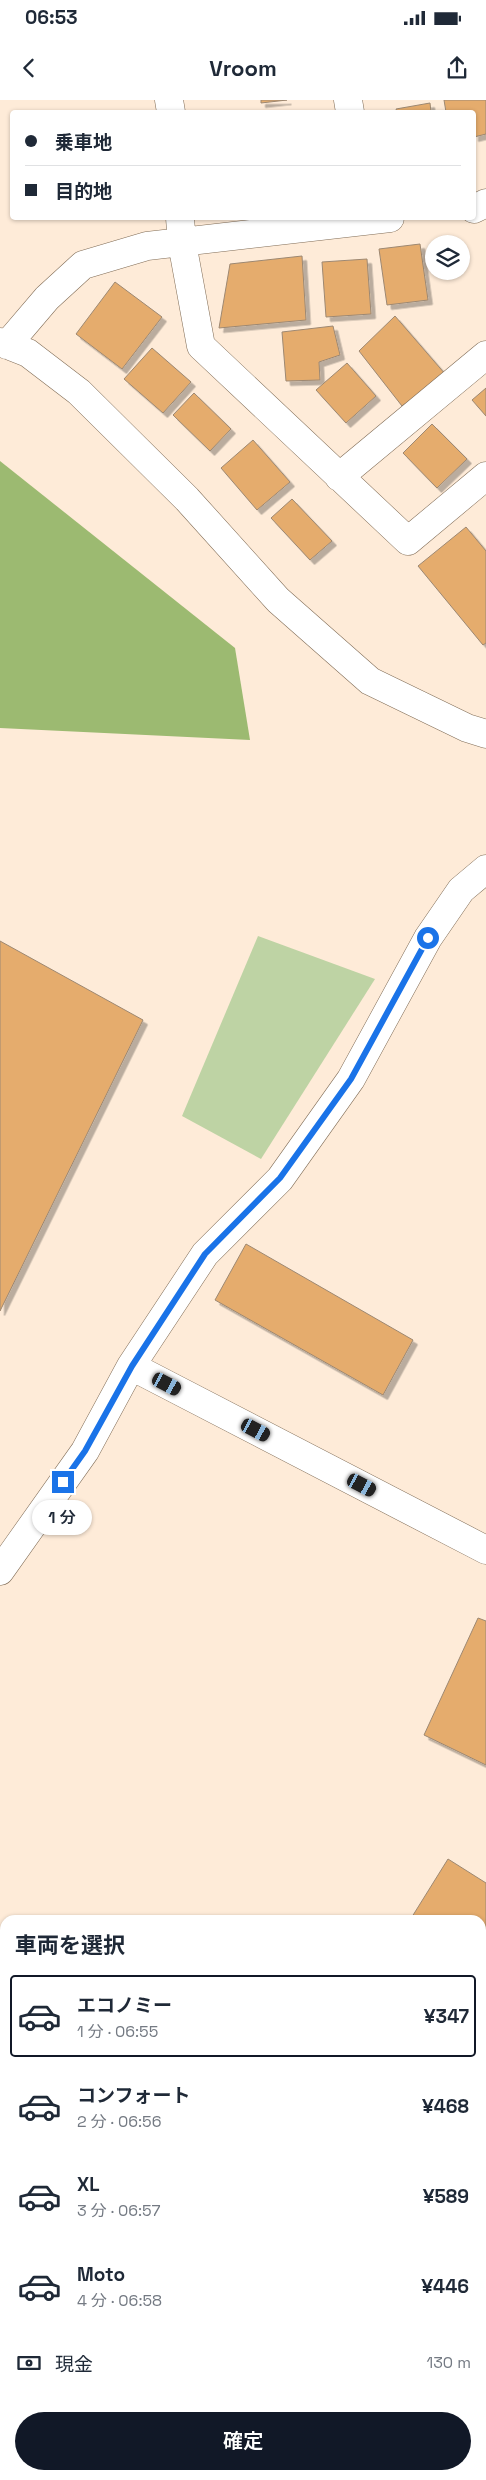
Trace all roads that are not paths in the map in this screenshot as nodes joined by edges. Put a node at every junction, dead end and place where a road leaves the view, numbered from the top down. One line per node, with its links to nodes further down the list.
1 (344, 220): 2 (street)
2 (181, 230): 3 (street); 6 (street)
3 (4, 344): 7 (street)
4 (486, 355): 6 (street)
5 (486, 476): 6 (street)
6 (339, 477)
7 (486, 734)
8 (486, 869): 9 (street)
9 (132, 1366): 10 (street); 11 (street)
10 (486, 1550)
11 (0, 1571)

